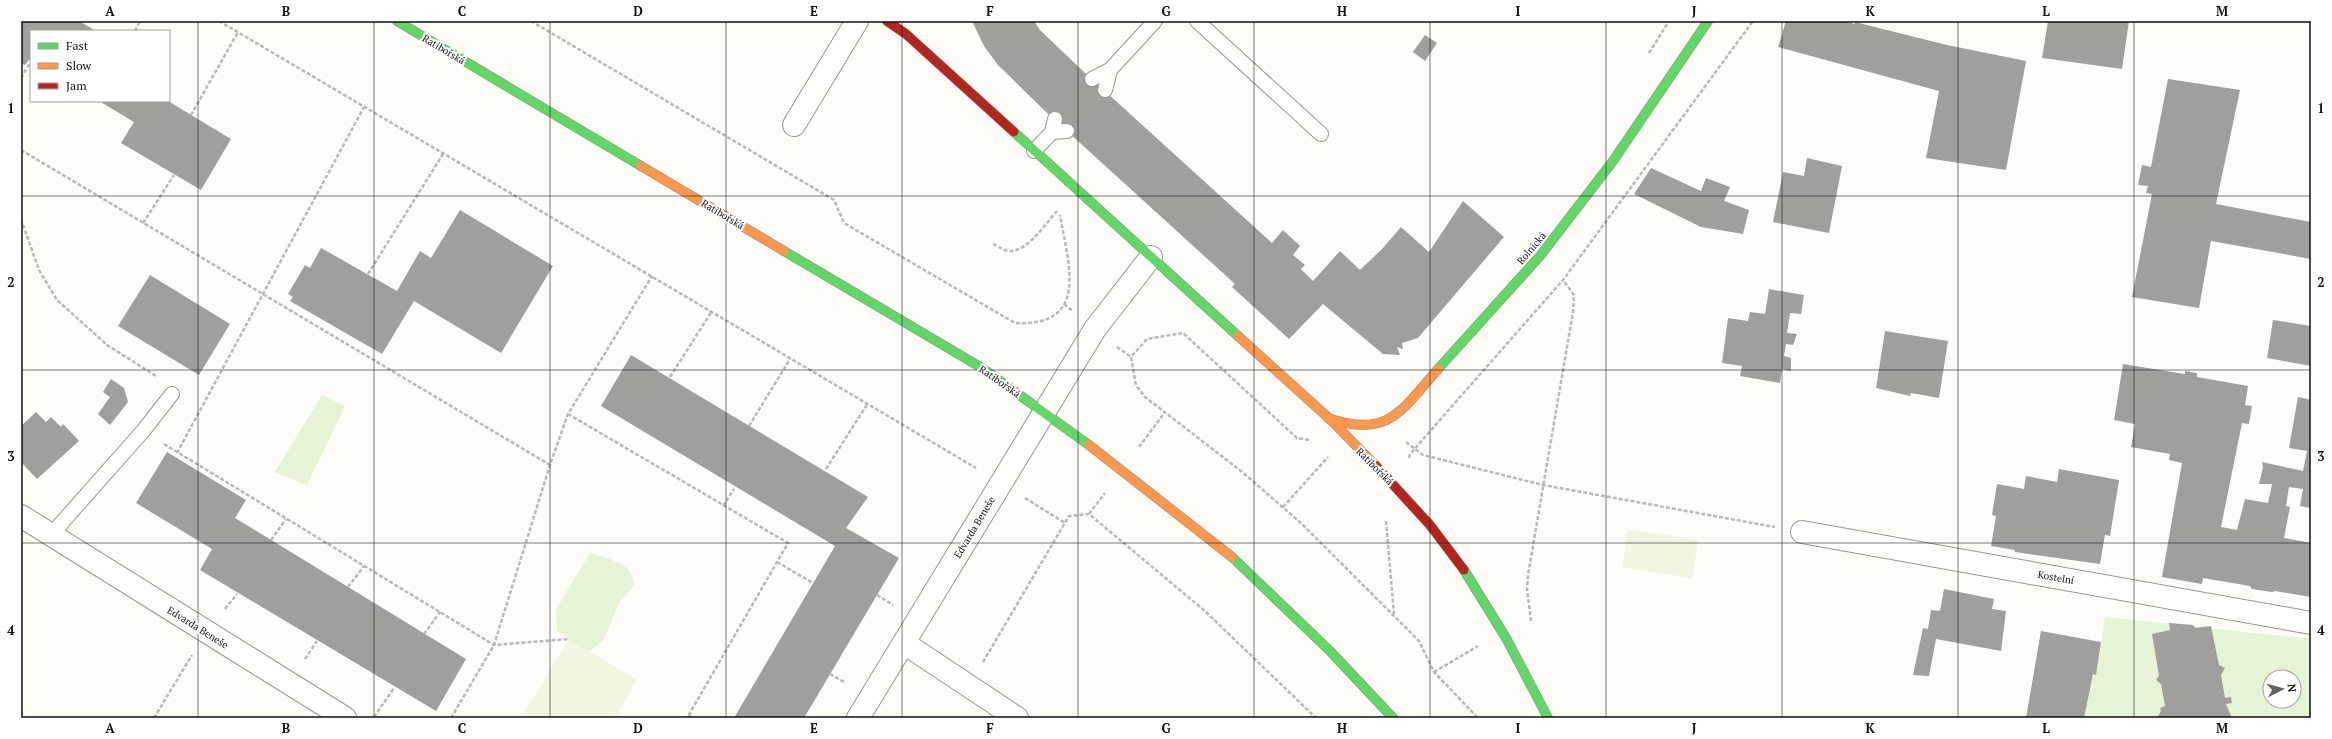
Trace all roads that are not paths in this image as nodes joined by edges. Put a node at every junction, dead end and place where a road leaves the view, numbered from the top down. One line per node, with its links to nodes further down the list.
1 (397, 21): 16 (street, Ratibořská)
2 (857, 21): 10 (street)
3 (887, 21): 13 (street, Ratibořská)
4 (1155, 21): 7 (lane)
5 (1197, 21): 12 (lane)
6 (1708, 21): 17 (street, Rolnická)
7 (1110, 70): 8 (lane); 9 (lane)
8 (1092, 79)
9 (1104, 90)
10 (794, 125)
11 (1068, 131): 13 (lane)
12 (1321, 134)
13 (1034, 151): 14 (street, Ratibořská)
14 (1151, 257): 16 (street); 17 (street, Ratibořská)
15 (172, 394): 20 (lane)
16 (1044, 412): 22 (street, Edvarda Beneše); 26 (street, Ratibořská)
17 (1327, 418): 27 (street, Ratibořská)
18 (21, 516): 20 (street, Edvarda Beneše)
19 (1802, 532): 21 (street, Kostelní)
20 (50, 536): 23 (street, Edvarda Beneše)
21 (2311, 623)
22 (904, 643): 24 (street, Edvarda Beneše); 25 (street)
23 (345, 718)
24 (858, 718)
25 (1017, 718)
26 (1393, 718)
27 (1548, 718)

